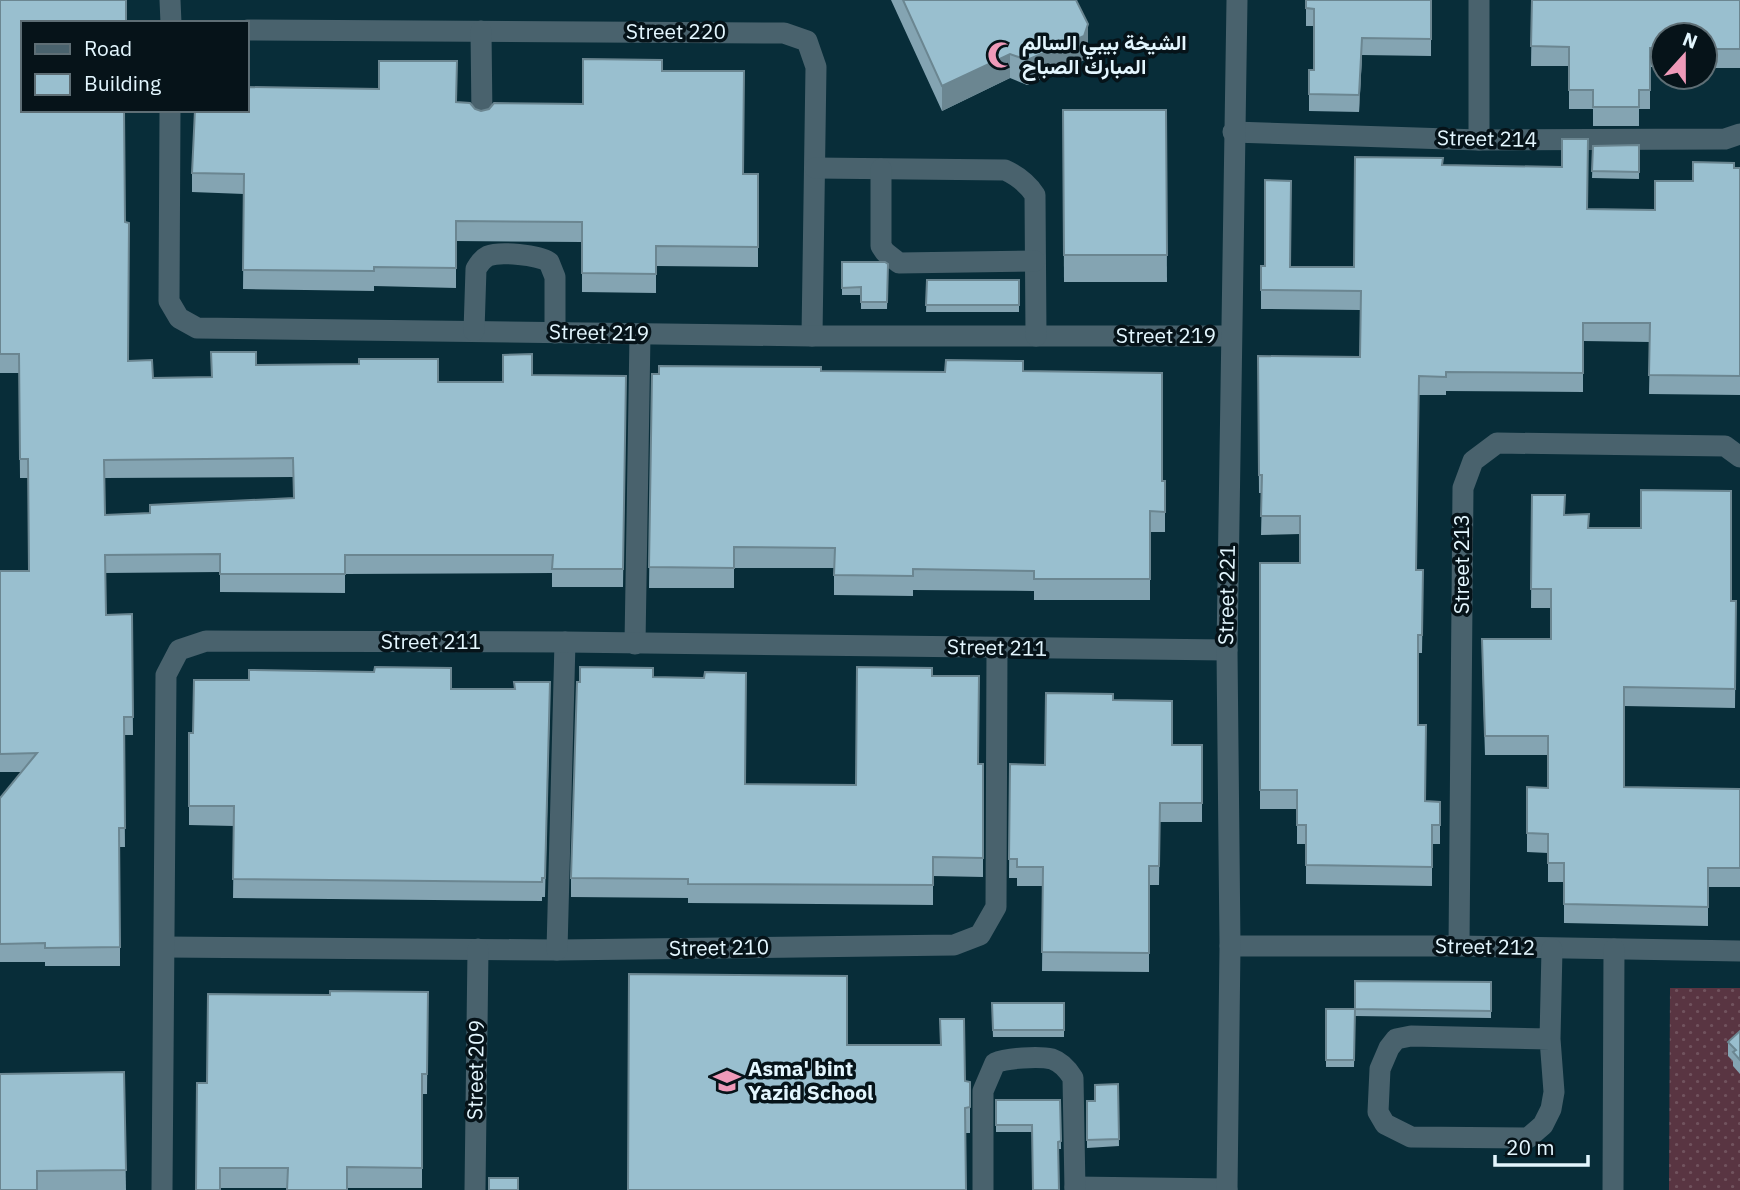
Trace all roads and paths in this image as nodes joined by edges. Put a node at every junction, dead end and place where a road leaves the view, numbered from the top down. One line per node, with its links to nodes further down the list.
1 (170, 0): 4 (street)
2 (1237, 0): 9 (street, Street 221)
3 (1479, 0): 11 (street)
4 (171, 21)
5 (248, 30): 6 (street, Street 220)
6 (481, 31): 8 (street); 12 (street, Street 220)
7 (170, 112): 15 (street, Street 219)
8 (482, 118)
9 (1234, 132): 11 (street, Street 214); 18 (street, Street 221)
10 (1740, 134): 11 (street, Street 214)
11 (1479, 140)
12 (815, 167): 13 (street); 19 (street, Street 220)
13 (881, 169): 14 (street); 14 (street)
14 (1035, 261): 20 (street)
15 (474, 331): 16 (street, Street 219); 16 (street)
16 (555, 333): 17 (street, Street 219)
17 (640, 334): 19 (street, Street 219); 23 (street)
18 (1231, 335): 20 (street, Street 219); 25 (street, Street 221)
19 (812, 336): 20 (street, Street 219)
20 (1036, 336)
21 (1740, 457): 27 (street, Street 213)
22 (565, 642): 23 (street, Street 211); 28 (street, Street 211); 32 (street)
23 (635, 643): 24 (street, Street 211)
24 (998, 648): 25 (street, Street 211); 32 (street, Street 210)
25 (1227, 650): 26 (street, Street 221)
26 (1230, 946): 27 (street, Street 212); 36 (street, Street 221)
27 (1460, 946): 30 (street, Street 212)
28 (165, 947): 29 (street, Street 210); 37 (street, Street 211)
29 (478, 949): 32 (street, Street 210); 38 (street, Street 209)
30 (1552, 949): 31 (street, Street 212); 34 (street)
31 (1614, 949): 33 (street, Street 212); 40 (street)
32 (557, 950)
33 (1740, 951)
34 (1550, 1040): 34 (street)
35 (1074, 1188): 36 (street); 39 (street)
36 (1227, 1189)
37 (162, 1190)
38 (475, 1190)
39 (983, 1190)
40 (1612, 1190)

